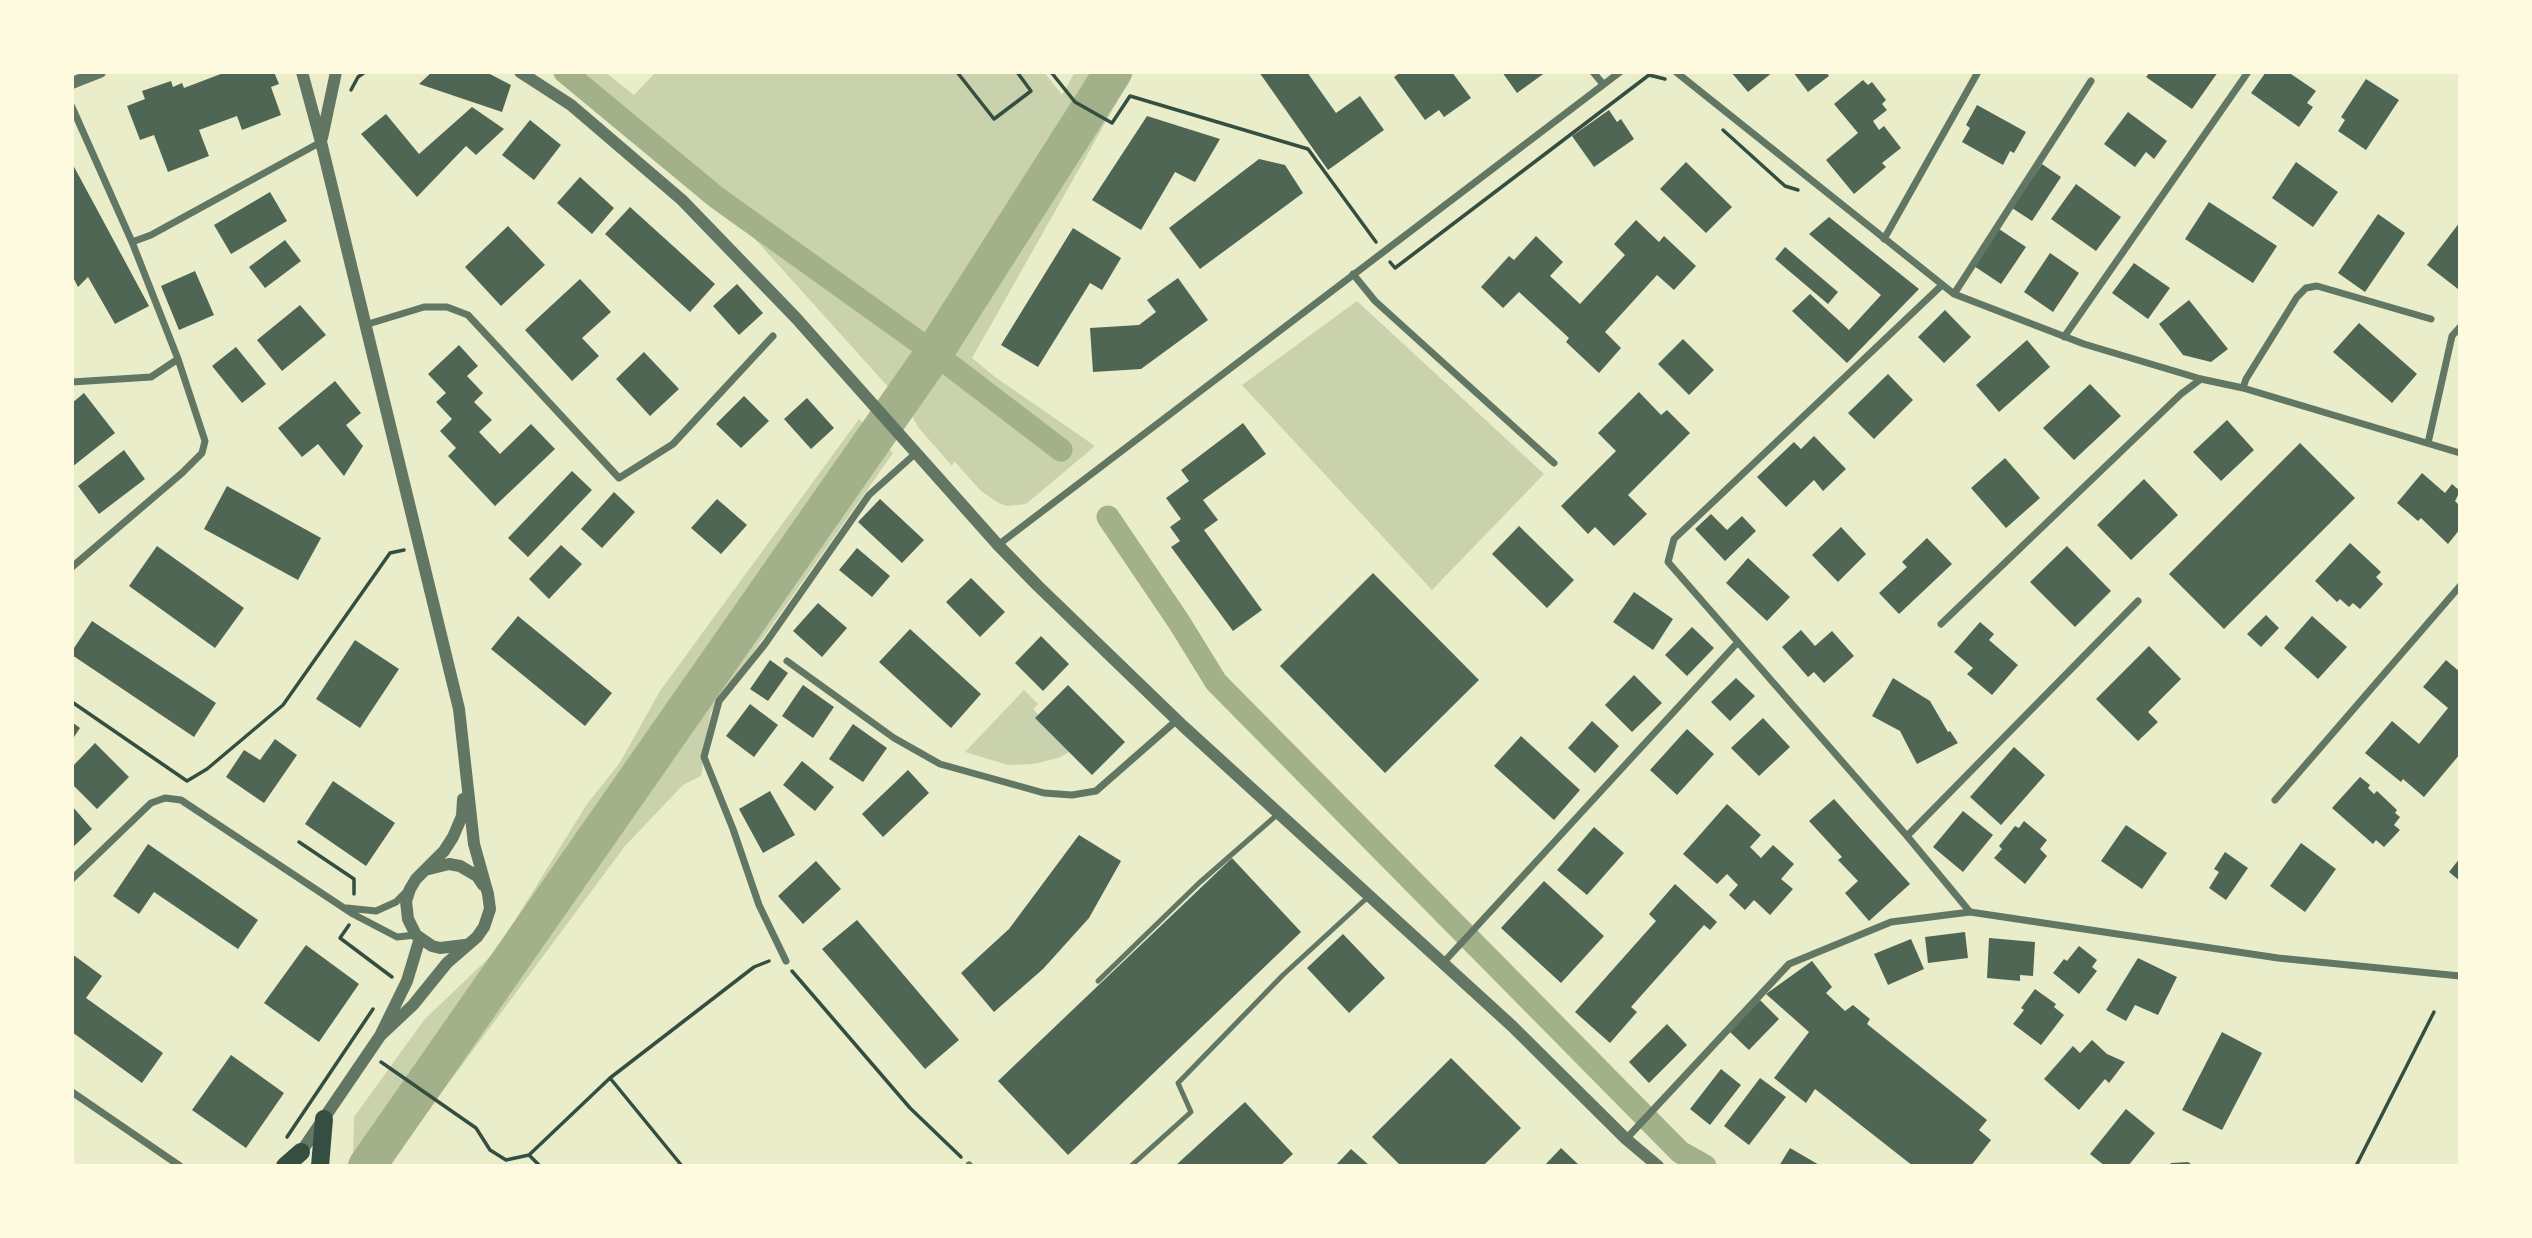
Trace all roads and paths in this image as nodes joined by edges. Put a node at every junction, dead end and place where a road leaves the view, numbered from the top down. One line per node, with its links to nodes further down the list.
1 (100, 72): 15 (street)
2 (302, 72): 19 (street)
3 (336, 72): 19 (street)
4 (520, 72): 37 (street)
5 (957, 72): 6 (path)
6 (1017, 72)
7 (1051, 72): 23 (path)
8 (1593, 72): 16 (street)
9 (1620, 72): 16 (street)
10 (1676, 72): 21 (street)
11 (1978, 72): 21 (street)
12 (2248, 72): 31 (street)
13 (1665, 79): 23 (path)
14 (2091, 81): 26 (street)
15 (72, 83)
16 (1603, 85): 23 (street)
17 (72, 107): 22 (street)
18 (1715, 123): 20 (path)
19 (321, 142): 22 (street); 28 (street)
20 (1809, 193)
21 (1884, 239): 25 (street)
22 (132, 242): 32 (street)
23 (1383, 252): 24 (street)
24 (1353, 274): 39 (street); 40 (street)
25 (1941, 286): 26 (street); 46 (street)
26 (1954, 294): 31 (street)
27 (2431, 319): 35 (street)
28 (365, 325): 30 (street); 41 (street)
29 (2460, 327): 36 (street)
30 (773, 335)
31 (2064, 337): 33 (street)
32 (178, 359): 34 (street); 42 (street)
33 (2202, 379): 35 (street); 45 (street)
34 (72, 382)
35 (2243, 388): 36 (street)
36 (2428, 443): 38 (street)
37 (916, 453): 40 (street); 66 (street)
38 (2460, 453)
39 (1554, 463)
40 (998, 545): 49 (street)
41 (419, 547): 48 (path); 50 (street)
42 (72, 567)
43 (2460, 586): 51 (street)
44 (2138, 601): 53 (street)
45 (1941, 624)
46 (1738, 642): 53 (street); 67 (street)
47 (788, 660): 49 (street)
48 (72, 702)
49 (1177, 720): 52 (street)
50 (466, 778): 55 (street); 58 (street)
51 (2274, 800)
52 (1278, 814): 59 (street); 70 (lane)
53 (1907, 836): 62 (street)
54 (299, 842): 60 (path)
55 (428, 869): 57 (street); 58 (street)
56 (72, 879): 61 (street)
57 (410, 888): 61 (street); 64 (street)
58 (485, 888): 65 (street)
59 (1368, 897): 67 (street); 88 (lane)
60 (355, 903)
61 (343, 908): 64 (street)
62 (1970, 912): 68 (street); 78 (street)
63 (350, 924): 69 (path)
64 (418, 937): 65 (street); 73 (street)
65 (465, 945): 73 (street)
66 (786, 961): 75 (path); 87 (path)
67 (1443, 963): 78 (street)
68 (2460, 976)
69 (393, 978)
70 (1098, 981)
71 (378, 1002): 79 (path)
72 (2434, 1012): 90 (path)
73 (380, 1036): 74 (street)
74 (367, 1055): 77 (street); 80 (path)
75 (610, 1078): 80 (path); 86 (path)
76 (72, 1092): 82 (street)
77 (324, 1119): 81 (street); 84 (highway)
78 (1626, 1139): 89 (street)
79 (285, 1140)
80 (528, 1155): 85 (path)
81 (297, 1159): 83 (highway)
82 (180, 1166)
83 (285, 1166)
84 (320, 1166)
85 (540, 1166)
86 (682, 1166)
87 (970, 1166)
88 (1131, 1166)
89 (1658, 1166)
90 (2356, 1166)

